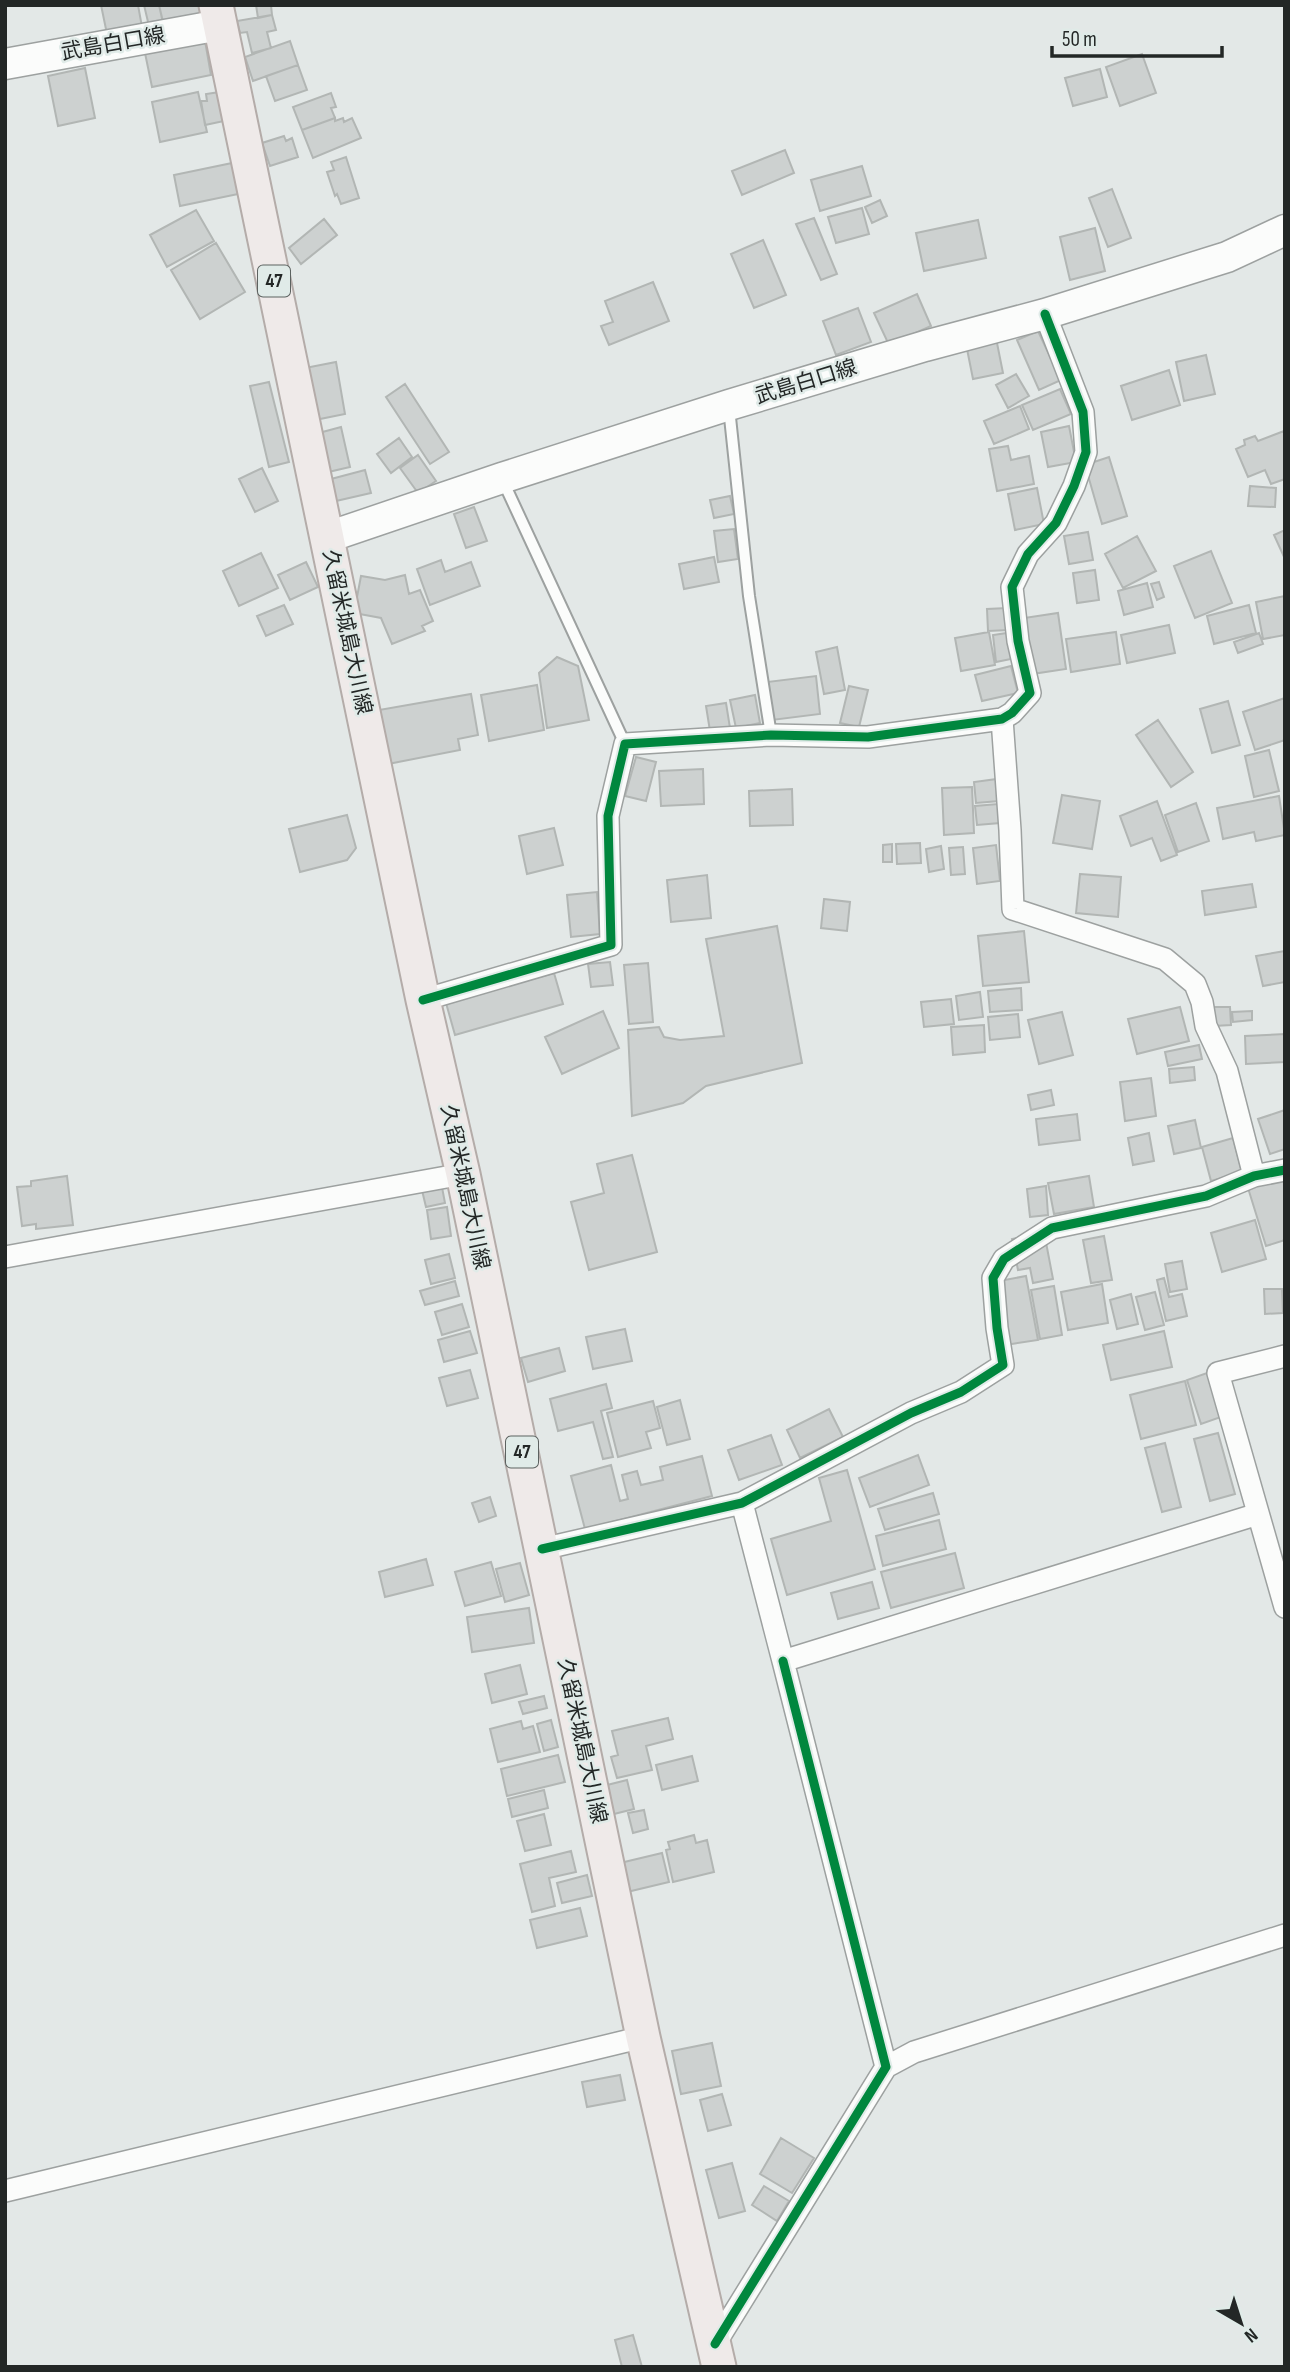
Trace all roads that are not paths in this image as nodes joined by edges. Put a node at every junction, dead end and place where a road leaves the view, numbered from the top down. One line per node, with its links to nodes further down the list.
1 (218, 15): 2 (main road, 武島白口線); 7 (main road, 久留米城島大川線 / 47)
2 (5, 64)
3 (1285, 230): 4 (main road, 武島白口線)
4 (1045, 314): 5 (main road, 武島白口線); 8 (street)
5 (729, 405): 6 (main road, 武島白口線); 9 (lane)
6 (502, 478): 7 (main road, 武島白口線); 10 (lane)
7 (328, 537): 11 (main road, 久留米城島大川線 / 47)
8 (1002, 719): 9 (street); 14 (street)
9 (771, 735): 10 (street)
10 (625, 744): 11 (street)
11 (422, 1000): 13 (main road, 久留米城島大川線 / 47)
12 (1285, 1170): 14 (street)
13 (464, 1174): 15 (street); 19 (main road, 久留米城島大川線 / 47)
14 (1254, 1176): 17 (street)
15 (5, 1257)
16 (1285, 1356): 18 (street)
17 (742, 1503): 19 (street); 21 (street)
18 (1258, 1514): 20 (street); 21 (street)
19 (542, 1549): 23 (main road, 久留米城島大川線 / 47)
20 (1285, 1607)
21 (783, 1661): 24 (street)
22 (1285, 1935): 24 (street)
23 (643, 2037): 25 (street); 26 (main road, 久留米城島大川線 / 47)
24 (886, 2067): 26 (street)
25 (5, 2191)
26 (717, 2355)

